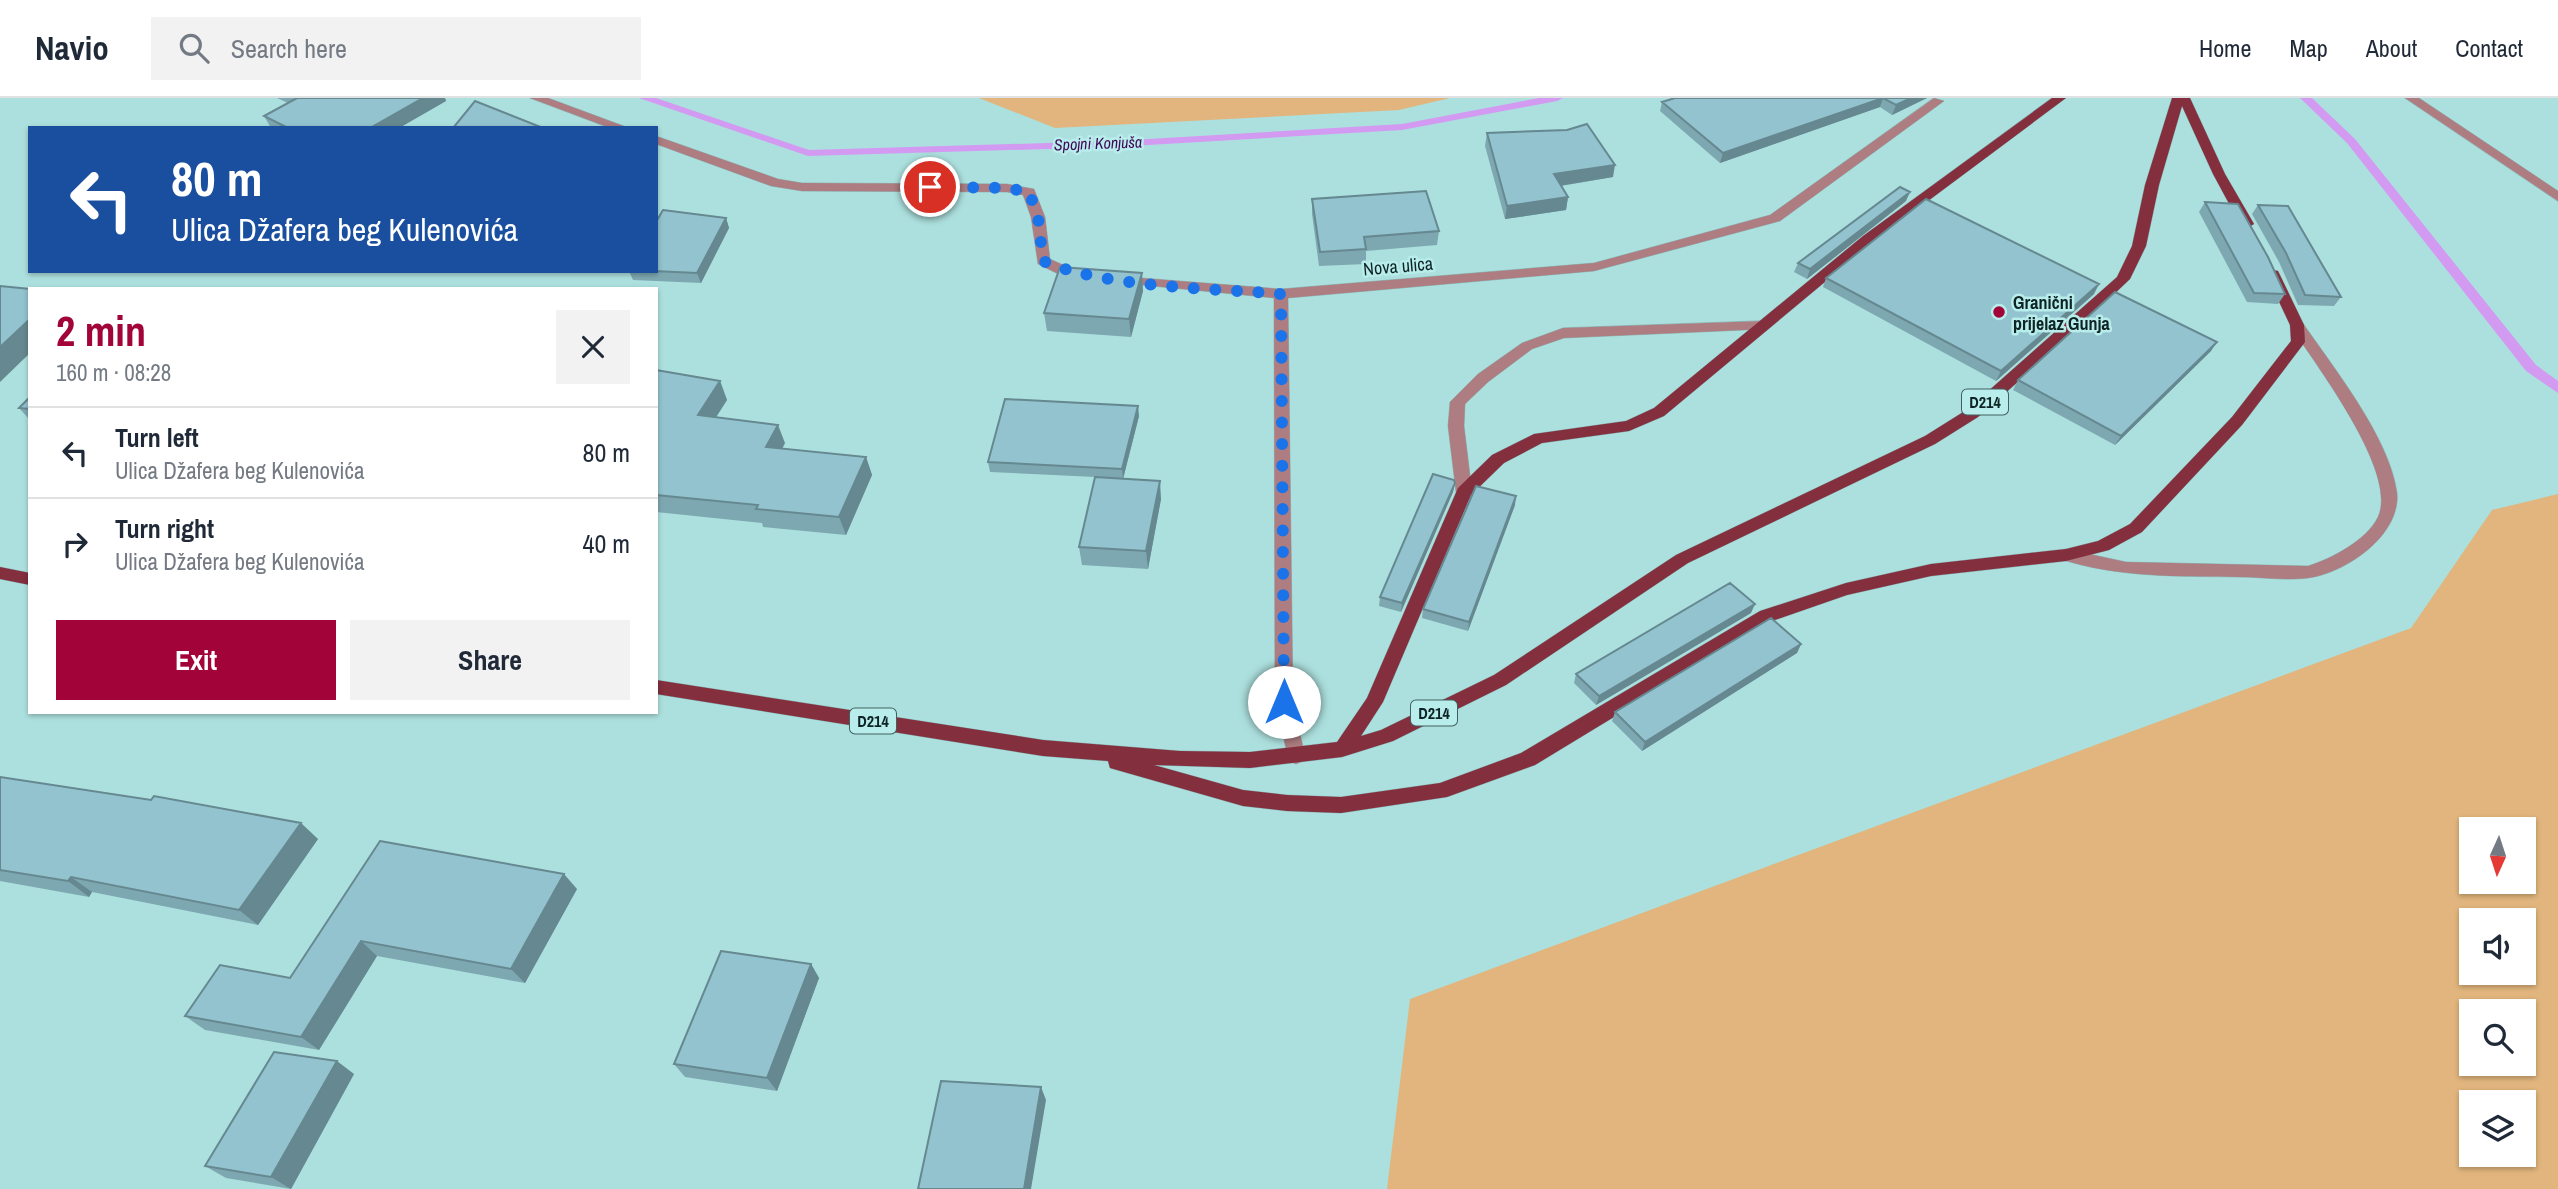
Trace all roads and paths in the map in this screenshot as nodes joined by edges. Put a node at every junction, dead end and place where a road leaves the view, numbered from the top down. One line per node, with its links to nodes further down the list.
1 (536, 98): 7 (street)
2 (2060, 98): 14 (main road)
3 (2178, 98): 20 (main road, D214)
4 (2184, 98): 10 (main road)
5 (2412, 98): 9 (street)
6 (1938, 101): 12 (street, Nova ulica)
7 (617, 126)
8 (658, 141): 12 (street, Nova ulica)
9 (2558, 197)
10 (2255, 239)
11 (2267, 261): 13 (main road)
12 (1281, 294): 22 (street)
13 (2297, 325): 16 (main road); 16 (street)
14 (1762, 326): 15 (main road); 15 (street)
15 (1464, 492): 20 (main road)
16 (2066, 555): 21 (main road)
17 (0, 573): 18 (main road)
18 (28, 579)
19 (658, 687): 21 (main road, D214)
20 (1342, 749): 22 (main road, D214)
21 (1091, 754): 22 (main road, D214)
22 (1296, 756)

